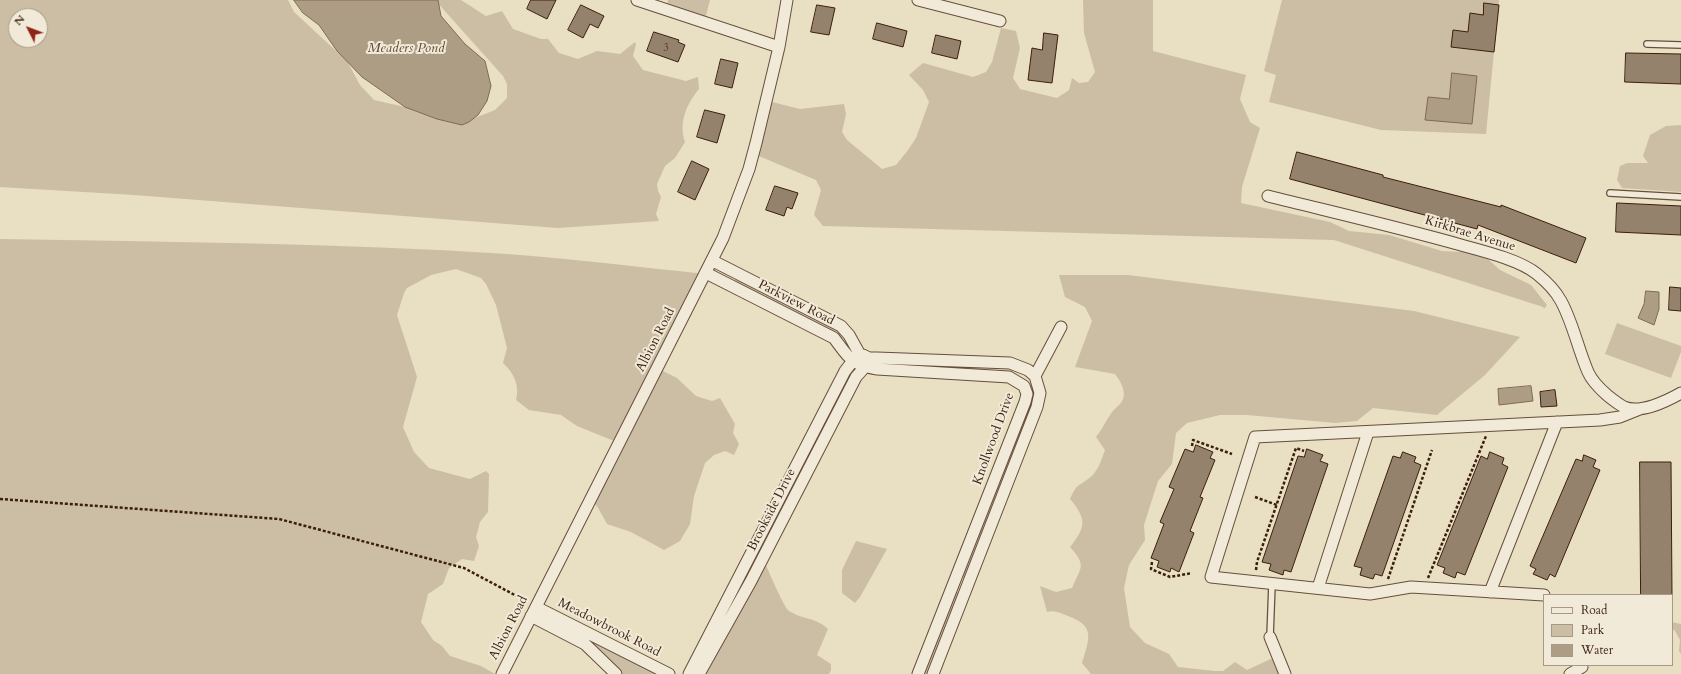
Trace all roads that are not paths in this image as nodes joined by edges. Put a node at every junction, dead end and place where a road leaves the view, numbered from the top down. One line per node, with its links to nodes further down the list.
1 (637, 0): 7 (street)
2 (787, 0): 7 (street, Albion Road)
3 (918, 0): 4 (street)
4 (1000, 21)
5 (1647, 44): 6 (lane)
6 (1681, 45)
7 (779, 47): 11 (street, Albion Road)
8 (1610, 193): 10 (lane)
9 (1268, 196): 17 (street, Kirkbrae Avenue)
10 (1681, 197)
11 (713, 261): 12 (street, Albion Road); 14 (street, Parkview Road)
12 (706, 273): 14 (street, Parkview Road); 26 (street, Albion Road)
13 (1061, 327): 15 (street)
14 (861, 360): 15 (street); 21 (street, Knollwood Drive); 32 (street, Brookside Drive); 33 (street, Brookside Drive)
15 (1035, 376): 23 (street)
16 (1681, 393): 17 (street, Kirkbrae Avenue)
17 (1640, 409): 18 (street)
18 (1557, 422): 19 (street); 24 (street)
19 (1368, 432): 20 (street); 22 (street)
20 (1272, 584): 22 (street); 27 (lane)
21 (953, 585): 23 (street); 34 (street)
22 (1318, 588): 24 (street)
23 (966, 590): 35 (street)
24 (1490, 592): 25 (street)
25 (1543, 595)
26 (534, 611): 29 (street, Albion Road); 30 (street, Meadowbrook Road); 31 (street, Meadowbrook Road)
27 (1270, 637): 36 (street)
28 (1582, 666): 37 (street)
29 (502, 674)
30 (616, 674)
31 (669, 674)
32 (689, 674)
33 (699, 674)
34 (918, 674)
35 (933, 674)
36 (1285, 674)
37 (1570, 674)

